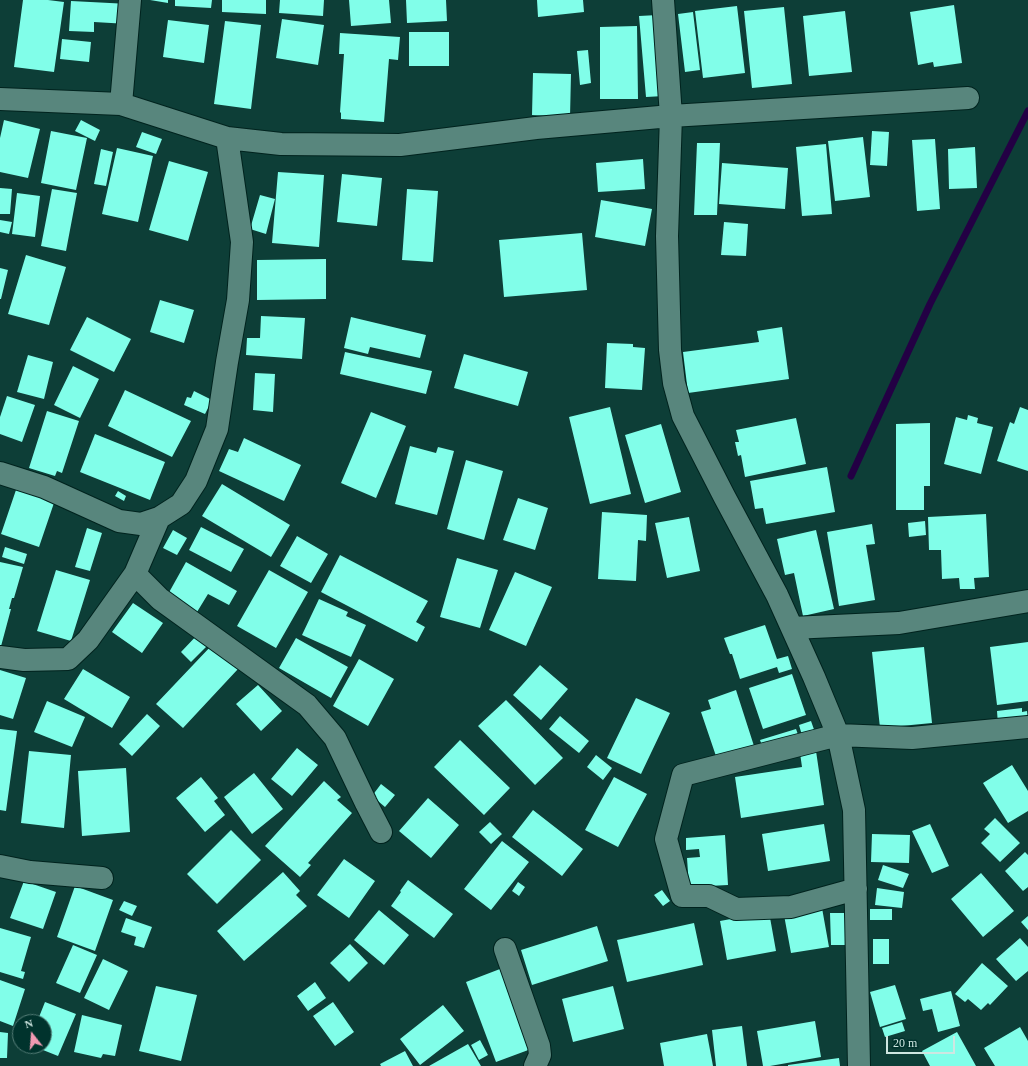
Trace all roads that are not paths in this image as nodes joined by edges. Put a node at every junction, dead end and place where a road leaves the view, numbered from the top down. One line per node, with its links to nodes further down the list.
1 (130, 0): 5 (street)
2 (663, 0): 6 (street)
3 (968, 98): 6 (street)
4 (1, 102): 5 (street)
5 (121, 104): 7 (street)
6 (670, 116): 7 (street); 12 (street)
7 (227, 138): 9 (street)
8 (0, 473): 9 (street)
9 (159, 518): 10 (street)
10 (135, 574): 13 (street); 16 (street)
11 (1028, 601): 12 (street)
12 (792, 628): 15 (street)
13 (0, 657)
14 (1028, 727): 15 (street)
15 (838, 735): 19 (street); 19 (street)
16 (382, 832)
17 (0, 866): 18 (street)
18 (102, 878)
19 (856, 889): 22 (street)
20 (505, 949): 21 (street)
21 (535, 1066)
22 (859, 1066)

